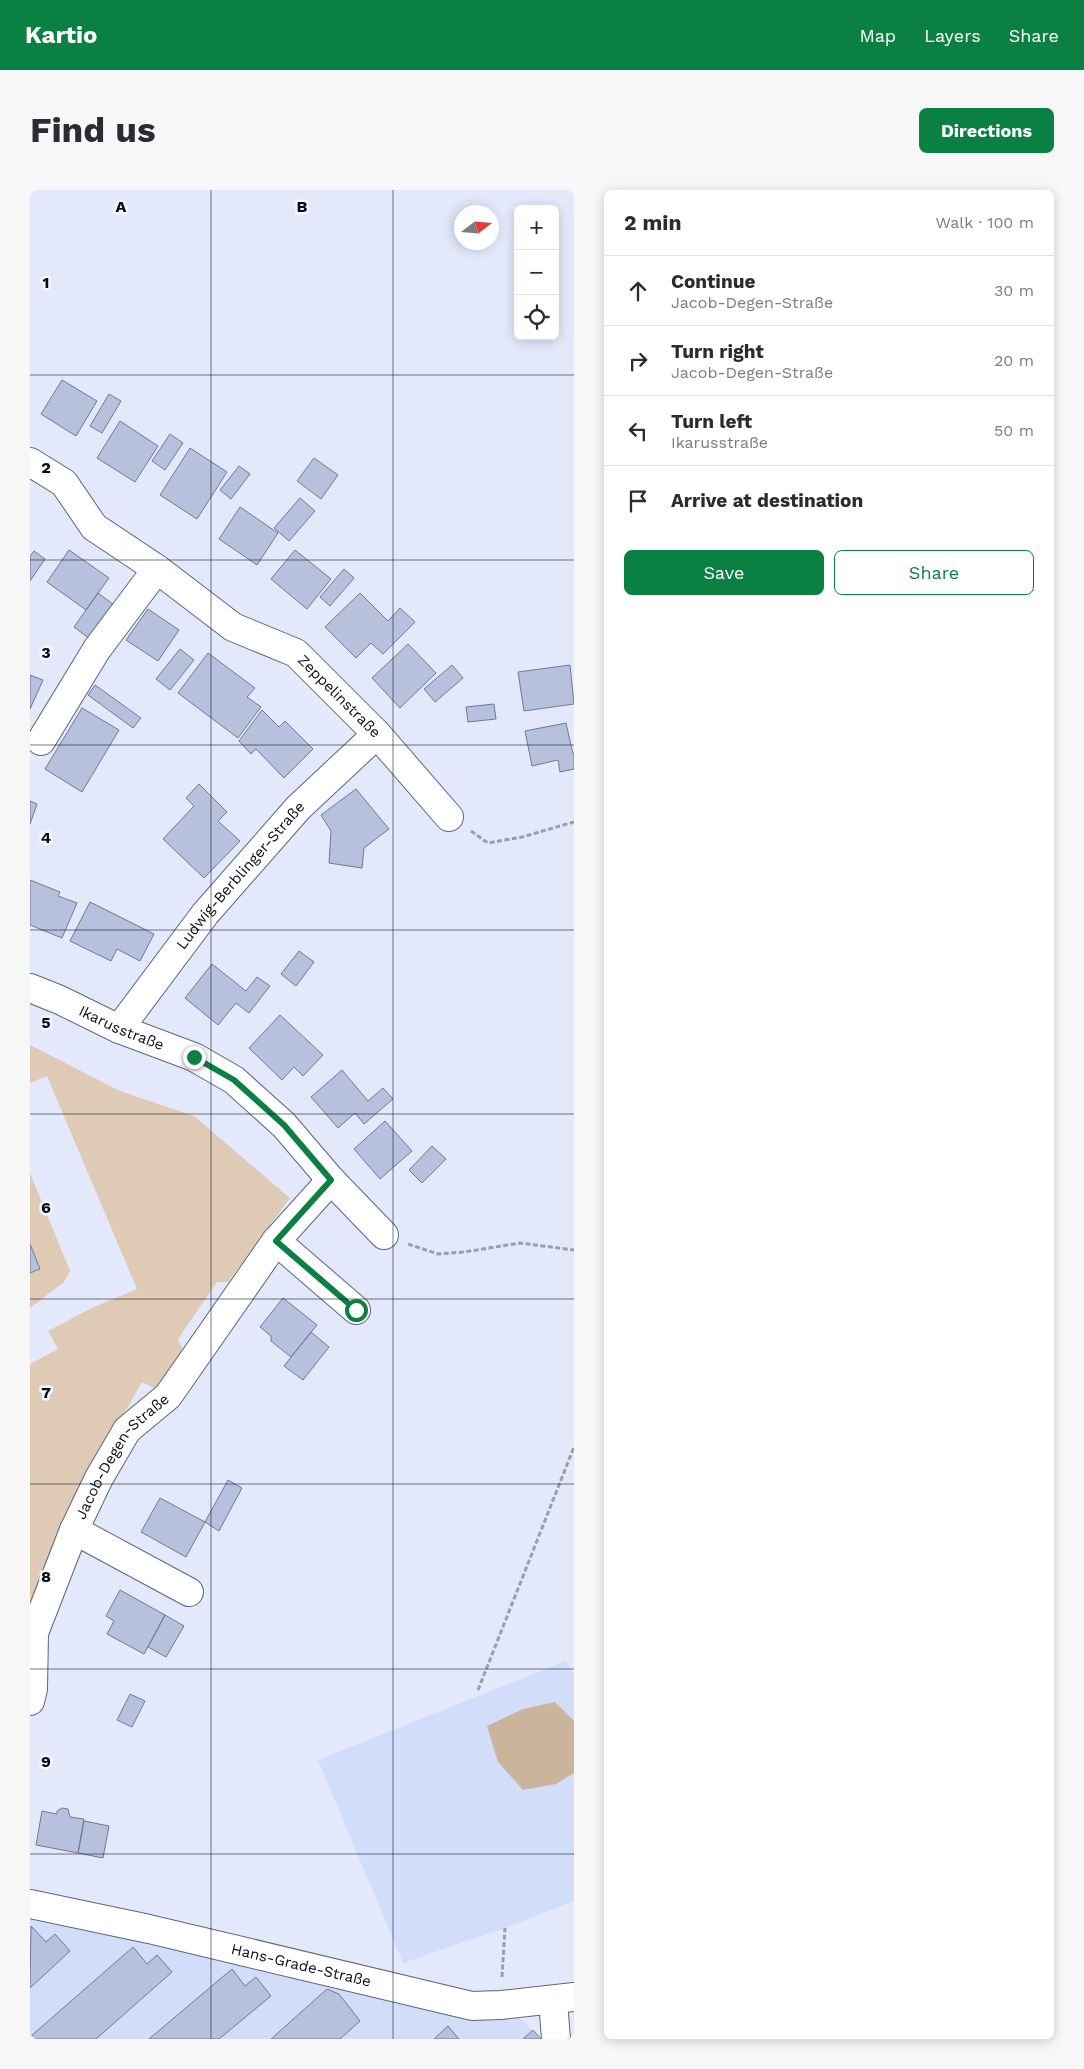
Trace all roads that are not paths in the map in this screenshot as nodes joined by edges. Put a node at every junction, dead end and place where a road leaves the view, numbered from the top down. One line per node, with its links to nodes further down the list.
1 (30, 462): 2 (street, Zeppelinstraße)
2 (157, 569): 3 (street, Zeppelinstraße); 4 (street)
3 (377, 734): 5 (street, Zeppelinstraße); 7 (street, Ludwig-Berblinger-Straße)
4 (41, 741)
5 (449, 817)
6 (30, 988): 7 (street, Ikarusstraße)
7 (119, 1029): 8 (street, Ikarusstraße)
8 (331, 1180): 9 (street, Ikarusstraße); 10 (street, Jacob-Degen-Straße)
9 (384, 1235)
10 (276, 1241): 11 (street); 12 (street, Jacob-Degen-Straße)
11 (356, 1310)
12 (74, 1530): 13 (street); 14 (street, Jacob-Degen-Straße)
13 (189, 1592)
14 (30, 1701)
15 (30, 1904): 16 (street, Hans-Grade-Straße)
16 (564, 1999): 17 (street)
17 (556, 2039)

